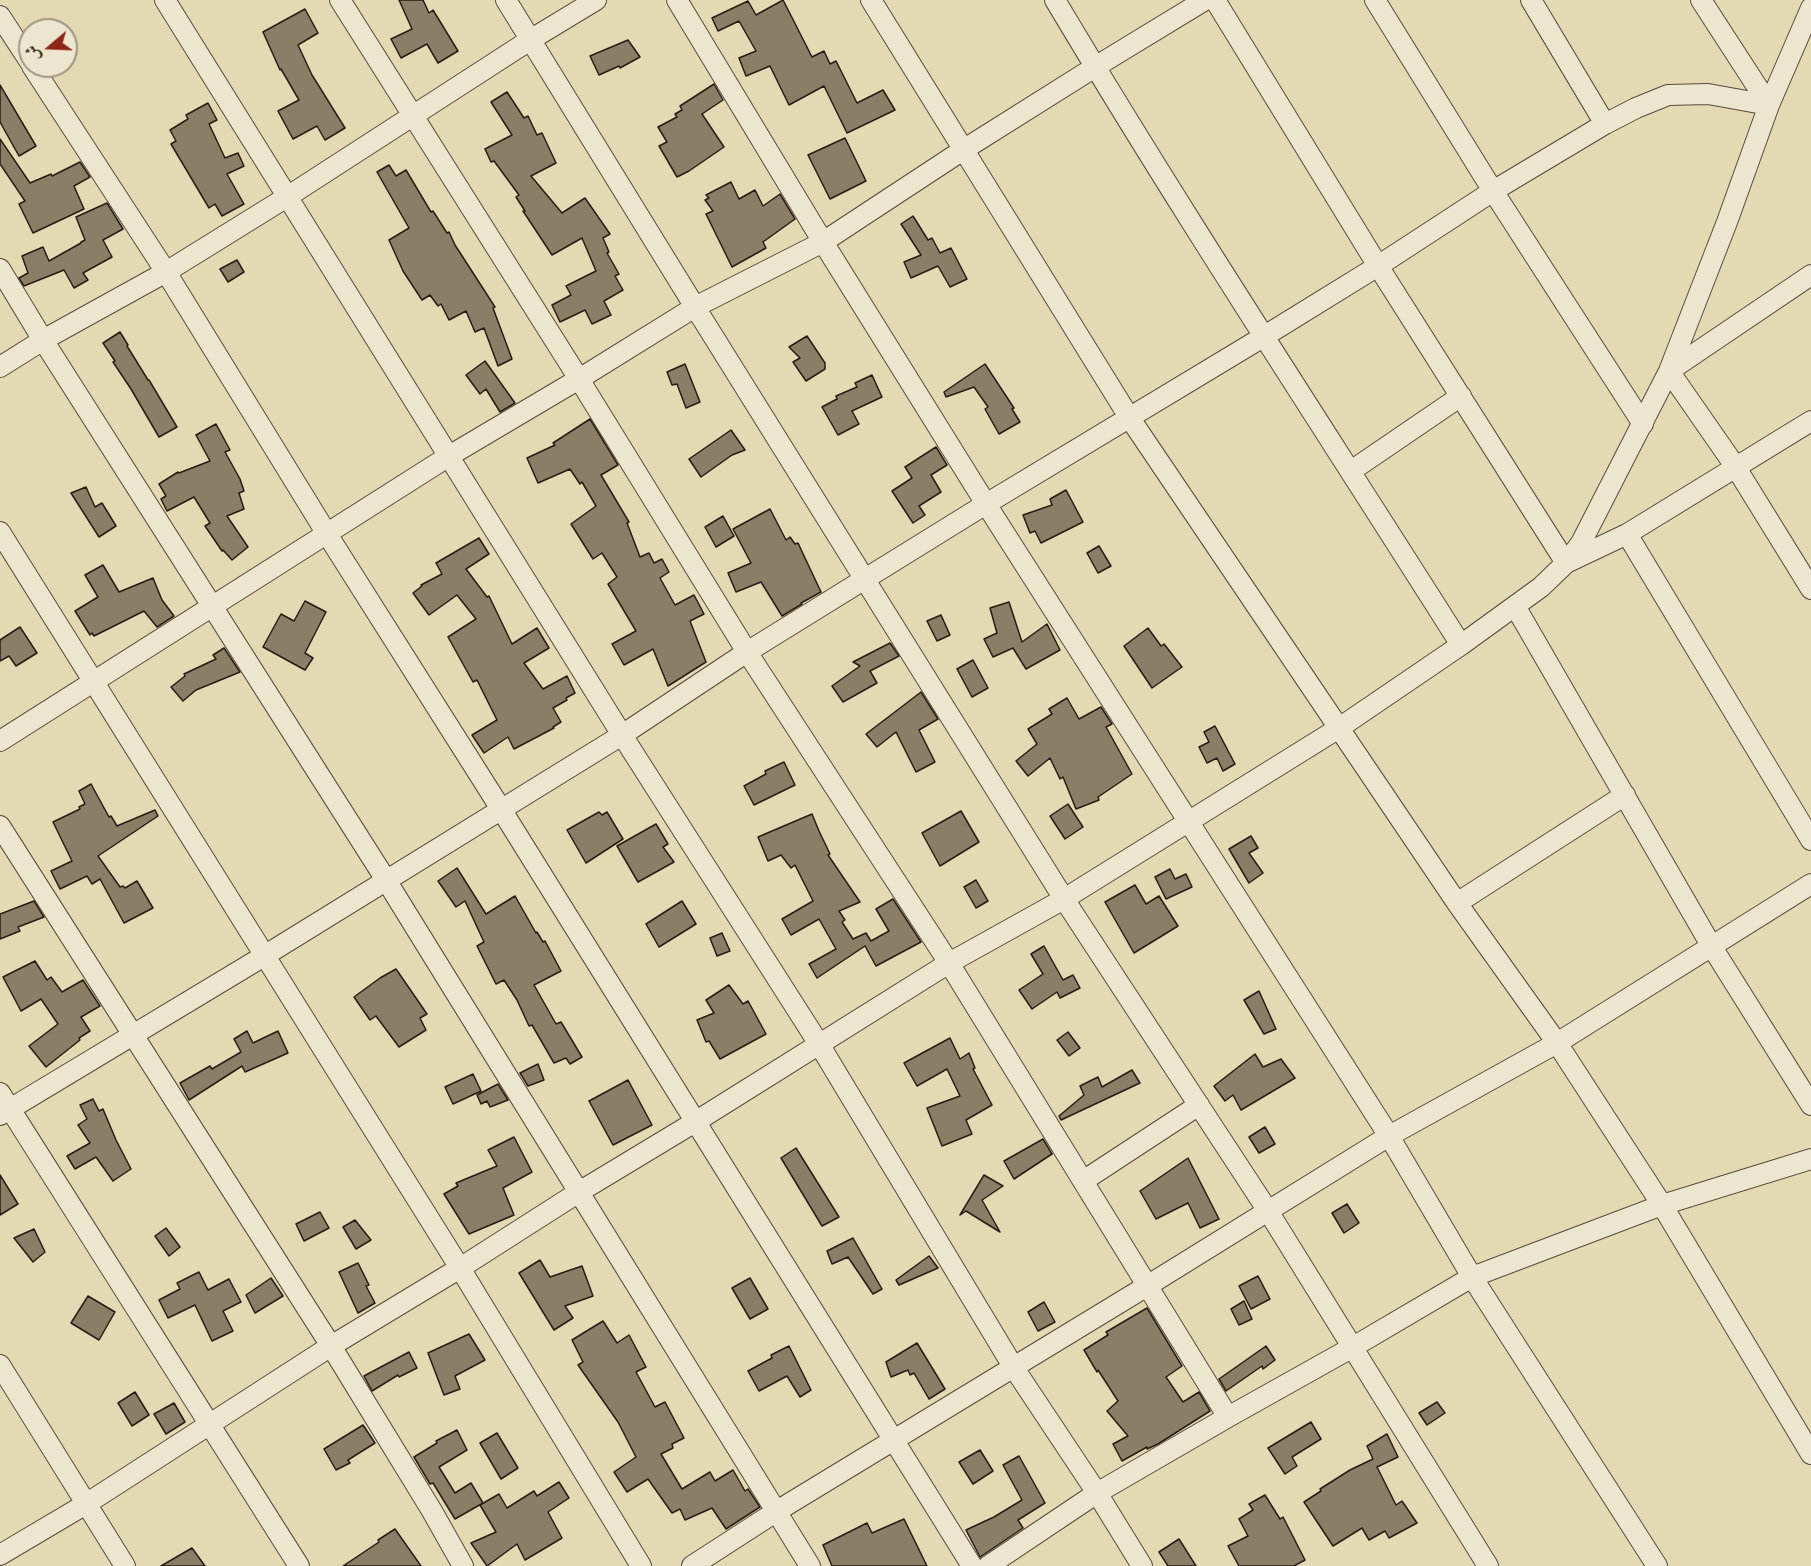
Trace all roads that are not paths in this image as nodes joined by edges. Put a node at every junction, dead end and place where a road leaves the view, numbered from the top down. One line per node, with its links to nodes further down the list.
1 (165, 0): 24 (street)
2 (340, 0): 20 (street)
3 (506, 0): 15 (street)
4 (596, 0): 15 (street)
5 (677, 0): 25 (street)
6 (871, 0): 22 (street)
7 (1055, 0): 17 (street)
8 (1205, 0): 17 (street)
9 (1215, 0): 26 (street)
10 (1375, 0): 23 (street)
11 (1531, 0): 21 (street)
12 (1701, 0): 19 (street)
13 (1811, 8): 19 (street)
14 (0, 16): 16 (street)
15 (530, 40): 20 (street); 30 (street)
16 (18, 44)
17 (1095, 67): 22 (street); 31 (street)
18 (40, 78): 28 (street)
19 (1769, 105): 21 (street); 34 (street)
20 (412, 116): 24 (street); 35 (street)
21 (1605, 124): 23 (street)
22 (963, 150): 25 (street); 37 (street)
23 (1493, 191): 26 (street); 39 (street)
24 (287, 197): 28 (street); 40 (street)
25 (823, 242): 30 (street); 43 (street)
26 (1378, 266): 31 (street); 36 (street)
27 (0, 269): 32 (street)
28 (166, 272): 32 (street); 45 (street)
29 (1811, 275): 34 (street)
30 (695, 307): 35 (street); 48 (street)
31 (1263, 337): 37 (street); 42 (street)
32 (43, 340): 33 (street); 51 (street)
33 (0, 367)
34 (1669, 371): 39 (street); 41 (street)
35 (579, 379): 40 (street); 53 (street)
36 (1461, 396): 42 (street); 47 (street)
37 (1129, 417): 43 (street); 55 (street)
38 (1811, 421): 41 (street)
39 (1643, 424): 47 (street)
40 (449, 456): 45 (street); 56 (street)
41 (1735, 466): 46 (street); 49 (street)
42 (1351, 471): 52 (street)
43 (986, 504): 48 (street); 60 (street)
44 (0, 532): 54 (street)
45 (327, 534): 51 (street); 59 (street)
46 (1627, 534): 47 (street); 62 (street)
47 (1566, 563): 50 (street)
48 (866, 579): 53 (street); 65 (street)
49 (1811, 589)
50 (1515, 606): 52 (street); 58 (street)
51 (212, 607): 54 (street); 63 (street)
52 (1461, 645): 55 (street)
53 (747, 652): 56 (street); 69 (street)
54 (93, 681): 57 (street); 68 (street)
55 (1339, 728): 60 (street); 66 (street)
56 (621, 735): 59 (street); 72 (street)
57 (0, 741)
58 (1625, 795): 66 (street); 67 (street)
59 (501, 809): 63 (street); 76 (street)
60 (1189, 822): 65 (street); 77 (street)
61 (0, 826): 70 (street)
62 (1811, 840)
63 (386, 880): 68 (street); 80 (street)
64 (1811, 884): 67 (street)
65 (1064, 899): 69 (street); 73 (street)
66 (1457, 903): 71 (street)
67 (1712, 946): 71 (street); 74 (street)
68 (264, 956): 70 (street); 83 (street)
69 (949, 963): 72 (street); 79 (street)
70 (133, 1035): 75 (street); 86 (street)
71 (1557, 1043): 77 (street); 81 (street)
72 (819, 1044): 76 (street); 89 (street)
73 (1199, 1105): 79 (street); 82 (street)
74 (1811, 1105)
75 (3, 1106): 91 (street)
76 (695, 1122): 80 (street); 92 (street)
77 (1389, 1136): 82 (street); 84 (street)
78 (1811, 1159): 81 (street)
79 (1083, 1181): 85 (street)
80 (579, 1192): 83 (street); 96 (street)
81 (1662, 1205): 84 (street); 93 (street)
82 (1268, 1210): 85 (street); 87 (street)
83 (460, 1268): 86 (street); 101 (street)
84 (1472, 1276): 87 (street); 108 (street)
85 (1147, 1286): 89 (street); 90 (street)
86 (331, 1346): 91 (street); 100 (street)
87 (1353, 1347): 90 (street); 107 (street)
88 (0, 1365): 95 (street)
89 (1014, 1368): 92 (street); 94 (street)
90 (1228, 1417): 94 (street)
91 (210, 1424): 95 (street); 99 (street)
92 (895, 1440): 96 (street); 104 (street)
93 (1811, 1454)
94 (1097, 1493): 105 (street); 106 (street)
95 (86, 1504): 97 (street); 98 (street)
96 (777, 1511): 102 (street); 103 (street)
97 (0, 1555)
98 (125, 1566)
99 (299, 1566)
100 (463, 1566)
101 (641, 1566)
102 (692, 1566)
103 (810, 1566)
104 (972, 1566)
105 (988, 1566)
106 (1142, 1566)
107 (1488, 1566)
108 (1657, 1566)

